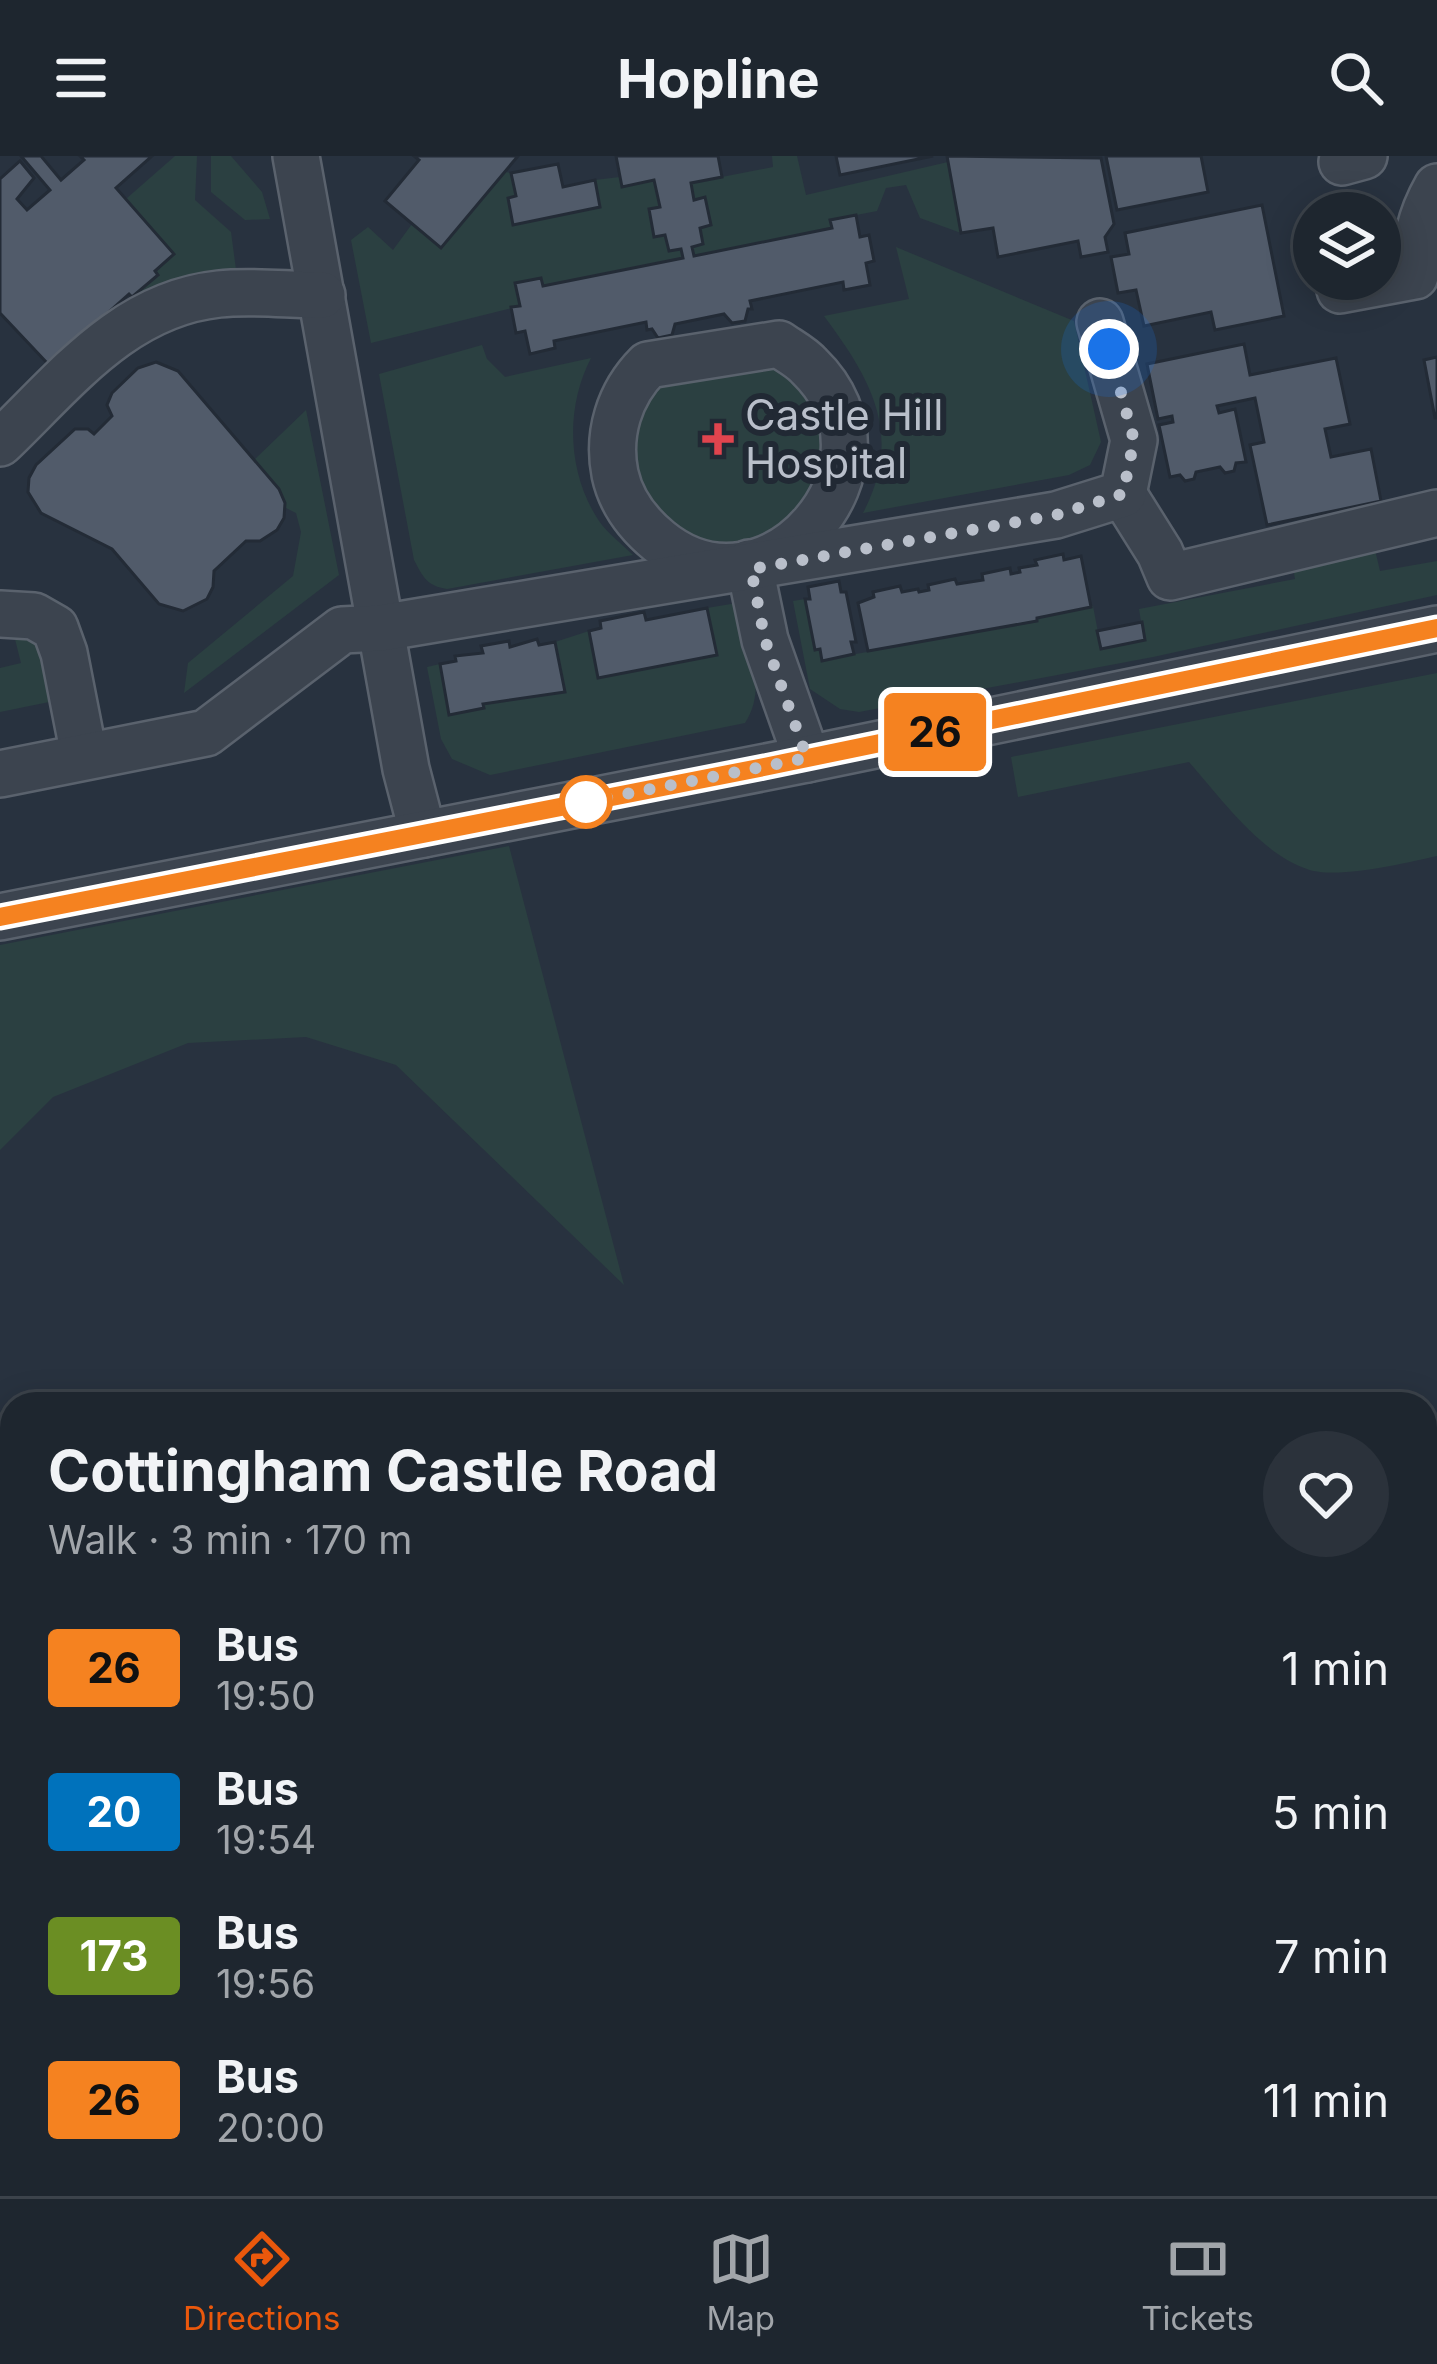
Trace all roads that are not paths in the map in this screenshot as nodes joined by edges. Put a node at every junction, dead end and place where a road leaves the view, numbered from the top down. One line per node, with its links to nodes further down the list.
1 (299, 158): 4 (street)
2 (1437, 187): 3 (street)
3 (1401, 279)
4 (322, 296): 6 (street); 11 (street)
5 (1100, 322): 7 (street)
6 (0, 443)
7 (1123, 494): 8 (street); 9 (street)
8 (1437, 513)
9 (750, 566): 9 (street); 11 (street); 14 (street)
10 (0, 614): 13 (street)
11 (381, 628): 13 (street); 16 (street)
12 (1437, 628): 14 (street)
13 (84, 755): 15 (street)
14 (807, 758): 16 (street)
15 (0, 774)
16 (423, 834): 17 (street)
17 (0, 917)

